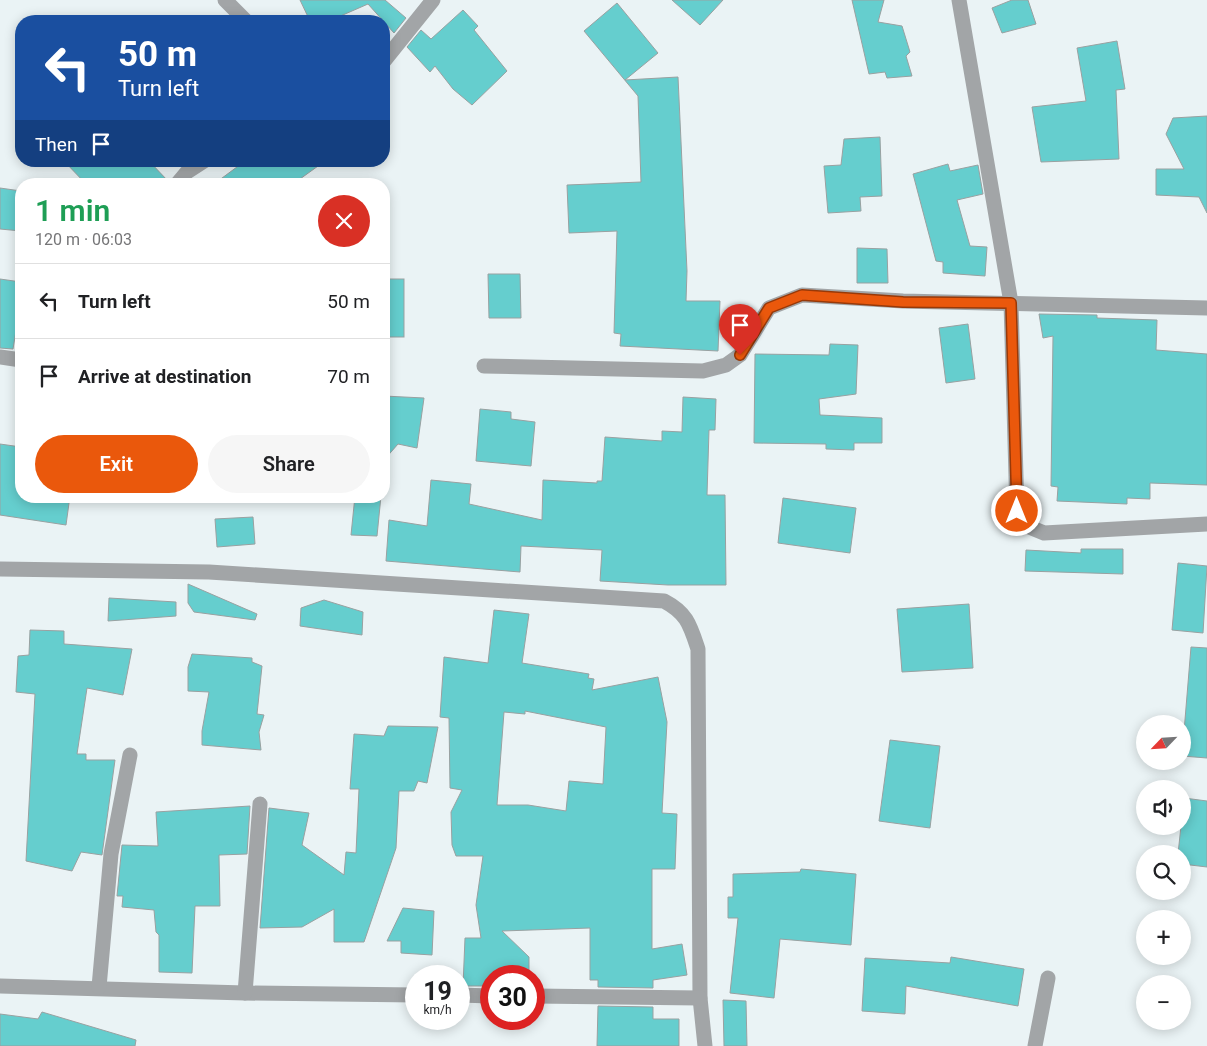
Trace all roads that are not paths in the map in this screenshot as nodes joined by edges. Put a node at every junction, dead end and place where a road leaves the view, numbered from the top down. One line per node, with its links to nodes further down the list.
1 (225, 0): 4 (street)
2 (433, 0): 5 (street)
3 (959, 0): 8 (street)
4 (240, 15)
5 (390, 54)
6 (195, 167): 7 (street)
7 (182, 178)
8 (1011, 303): 9 (street); 12 (street); 13 (street)
9 (1207, 308)
10 (0, 357): 11 (street)
11 (15, 359)
12 (484, 366)
13 (1207, 524)
14 (0, 568): 23 (street)
15 (130, 755): 19 (street)
16 (260, 804): 20 (street)
17 (1048, 978): 25 (street)
18 (0, 986): 19 (street)
19 (99, 988): 20 (street)
20 (245, 993): 21 (street)
21 (405, 995)
22 (545, 996): 23 (street)
23 (700, 998): 24 (street)
24 (705, 1046)
25 (1035, 1046)

